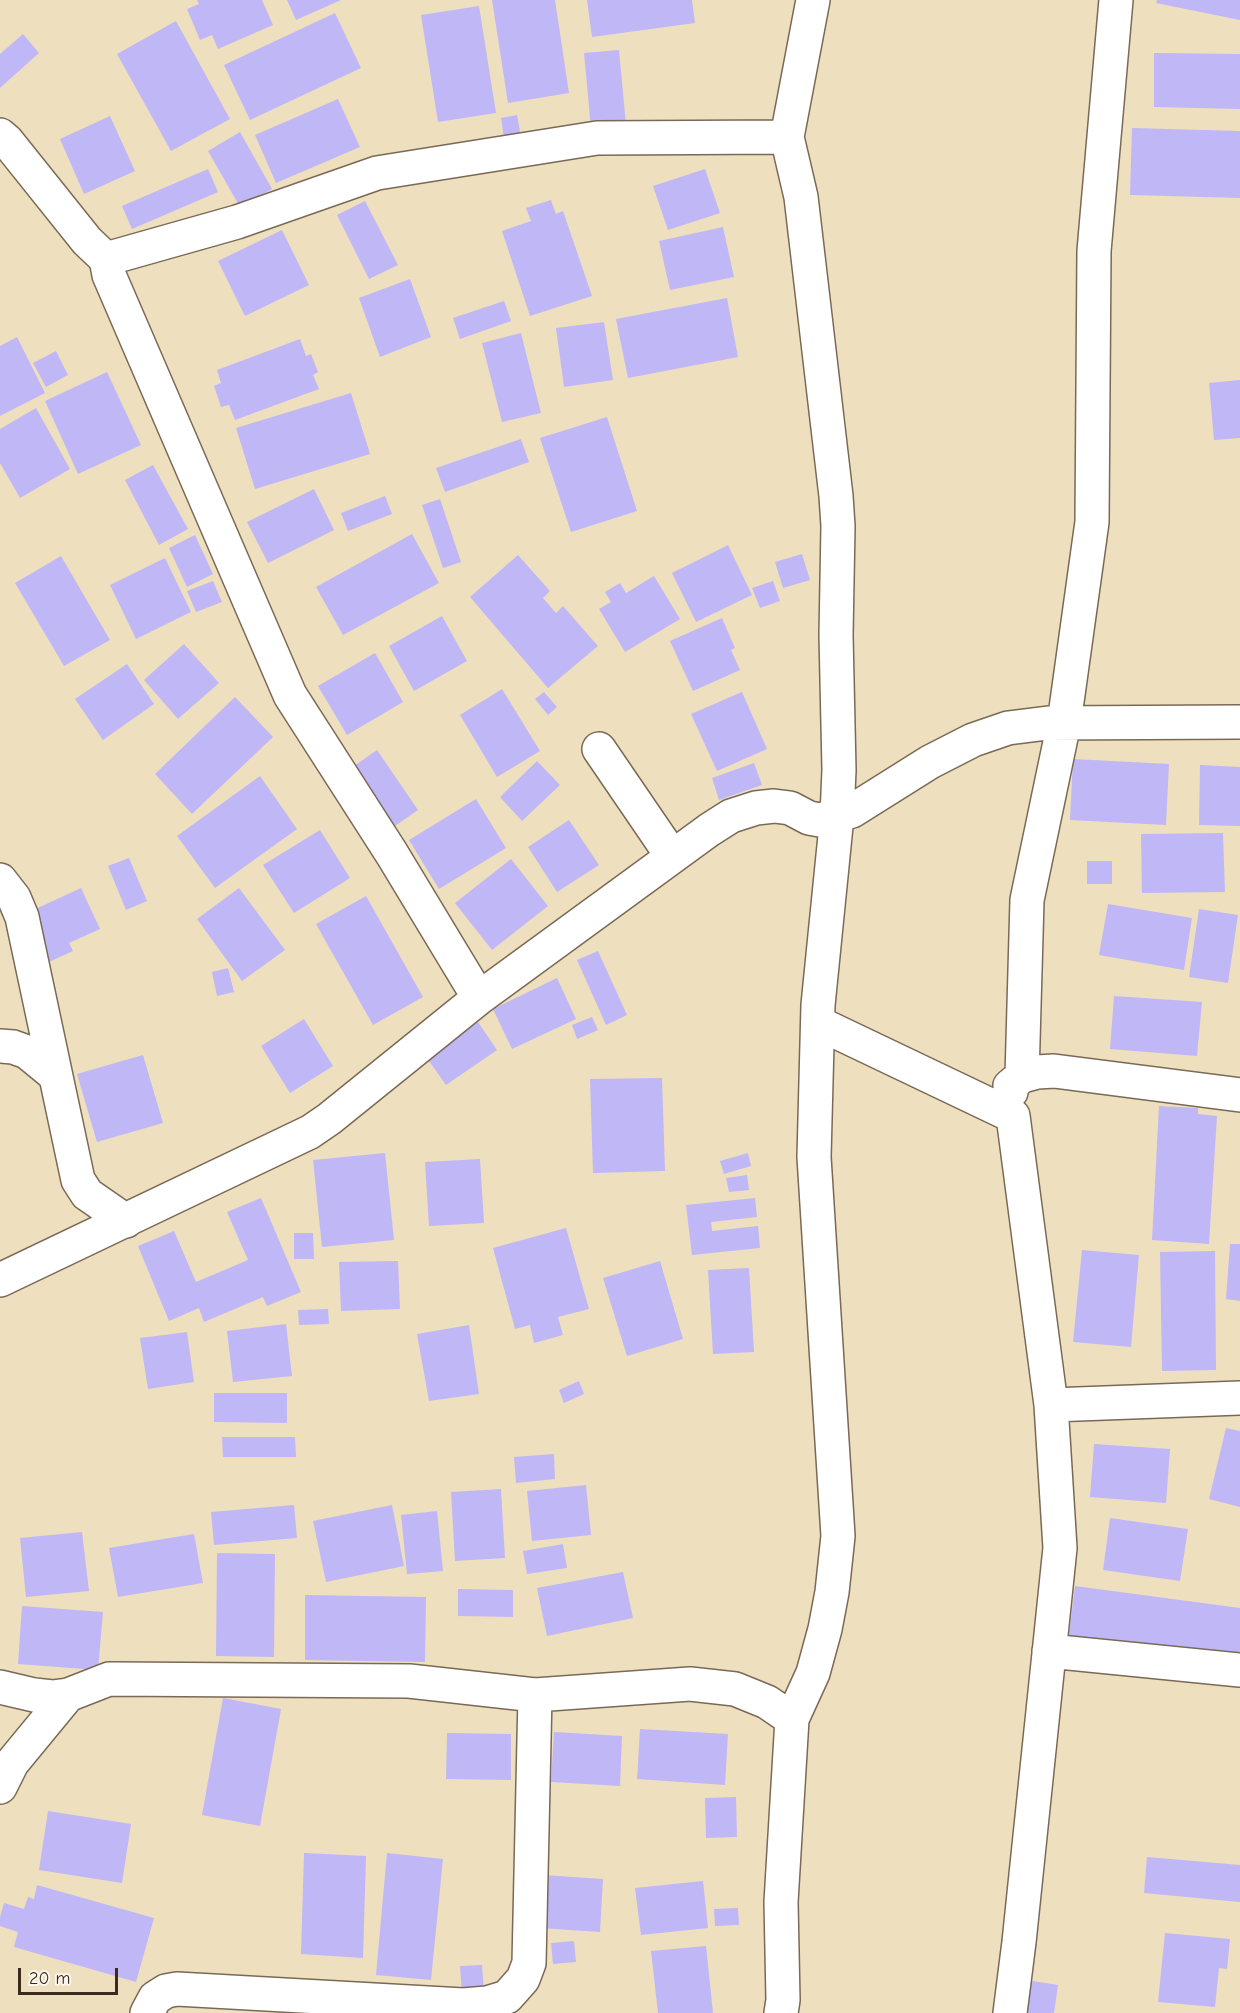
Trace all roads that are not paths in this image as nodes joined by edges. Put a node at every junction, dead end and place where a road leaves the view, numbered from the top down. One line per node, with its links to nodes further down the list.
1 (813, 0): 4 (street)
2 (1116, 0): 7 (street)
3 (0, 135): 5 (street)
4 (787, 137): 5 (street); 9 (street)
5 (106, 259): 12 (street)
6 (1240, 722): 7 (street)
7 (1064, 723): 9 (street); 16 (street)
8 (599, 749): 10 (street)
9 (837, 816): 10 (street); 13 (street)
10 (672, 856): 12 (street)
11 (0, 880): 15 (street)
12 (479, 998): 19 (street)
13 (818, 1023): 18 (street); 28 (street)
14 (0, 1046): 15 (street)
15 (55, 1075): 19 (street)
16 (1022, 1076): 17 (street); 18 (street)
17 (1240, 1095)
18 (1013, 1116): 22 (street)
19 (126, 1221): 20 (street)
20 (0, 1280)
21 (1240, 1398): 22 (street)
22 (1051, 1405): 23 (street)
23 (1049, 1651): 24 (street); 32 (street)
24 (1240, 1670)
25 (0, 1687): 26 (street)
26 (68, 1695): 27 (street); 29 (street)
27 (535, 1695): 28 (street); 30 (street)
28 (792, 1719): 31 (street)
29 (0, 1787)
30 (147, 2013)
31 (781, 2013)
32 (1010, 2013)

